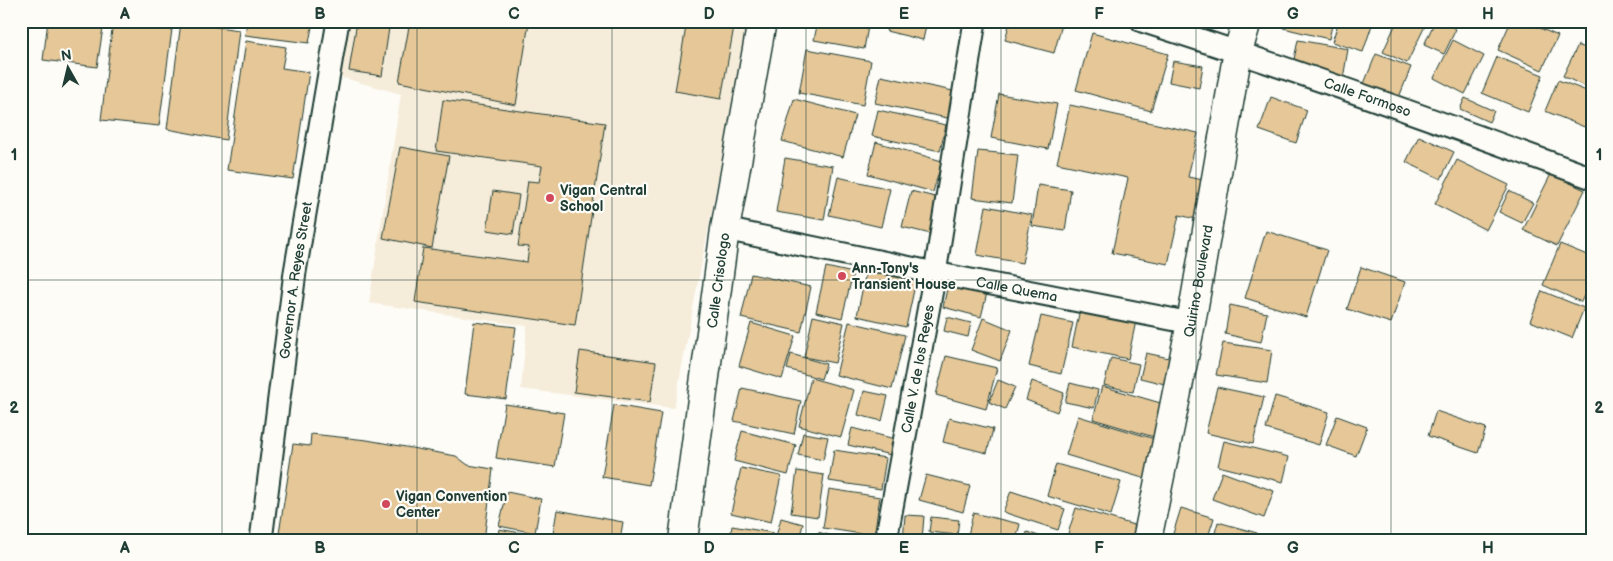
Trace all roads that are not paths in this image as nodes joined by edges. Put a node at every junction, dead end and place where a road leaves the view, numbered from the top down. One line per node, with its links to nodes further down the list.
1 (338, 21): 11 (street, Governor A. Reyes Street)
2 (762, 21): 8 (main road, Calle Crisologo)
3 (974, 21): 9 (street, Calle V. de los Reyes)
4 (1142, 21): 6 (street, Calle Formoso)
5 (1247, 21): 6 (main road, Quirino Boulevard)
6 (1238, 52): 7 (street, Calle Formoso); 10 (main road, Quirino Boulevard)
7 (1592, 178)
8 (725, 229): 9 (street, Calle Quema); 12 (main road, Calle Crisologo)
9 (935, 274): 10 (street, Calle Quema); 13 (street, Calle V. de los Reyes)
10 (1192, 323): 14 (main road, Quirino Boulevard)
11 (262, 540)
12 (683, 540)
13 (886, 540)
14 (1147, 540)

